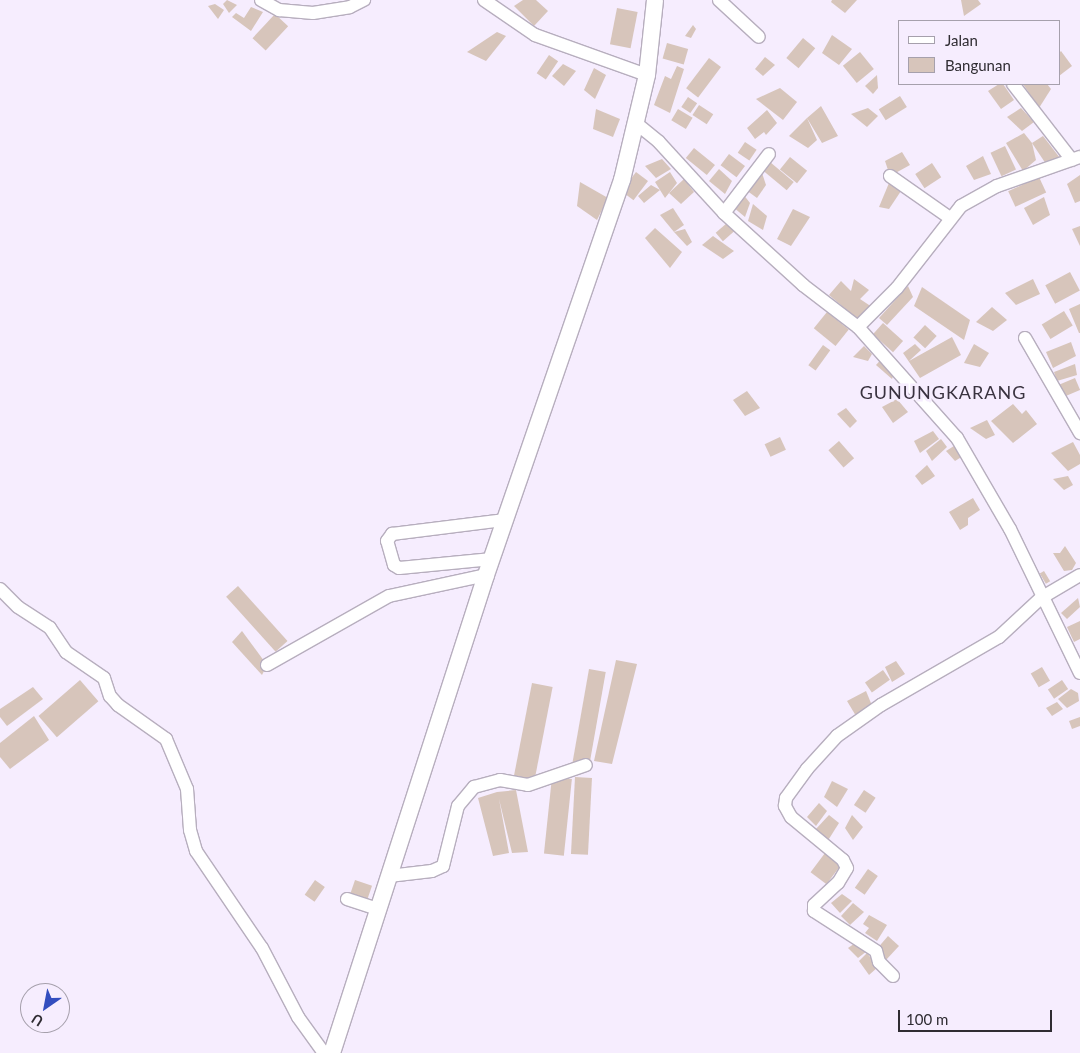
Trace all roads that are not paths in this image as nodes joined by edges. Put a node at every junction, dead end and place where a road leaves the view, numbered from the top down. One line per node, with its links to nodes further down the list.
1 (261, 0): 2 (street)
2 (364, 0)
3 (484, 0): 7 (street)
4 (655, 0): 7 (main road)
5 (719, 0): 6 (street)
6 (759, 37)
7 (647, 75): 9 (main road)
8 (1014, 85): 11 (street)
9 (637, 124): 13 (street); 18 (main road)
10 (769, 154): 13 (street)
11 (1076, 159): 14 (street)
12 (890, 176): 14 (street)
13 (724, 213): 15 (street)
14 (950, 218): 15 (street)
15 (858, 327): 22 (street)
16 (1025, 338): 17 (street)
17 (1080, 434)
18 (505, 520): 19 (main road); 19 (street)
19 (489, 567): 23 (street); 26 (main road)
20 (1080, 574): 22 (street)
21 (0, 589): 30 (street)
22 (1041, 598): 24 (street); 29 (street)
23 (267, 665)
24 (1080, 673)
25 (586, 765): 26 (street)
26 (389, 876): 28 (main road)
27 (347, 900): 28 (street)
28 (378, 909): 31 (main road)
29 (893, 976)
30 (324, 1053)
31 (332, 1053)

